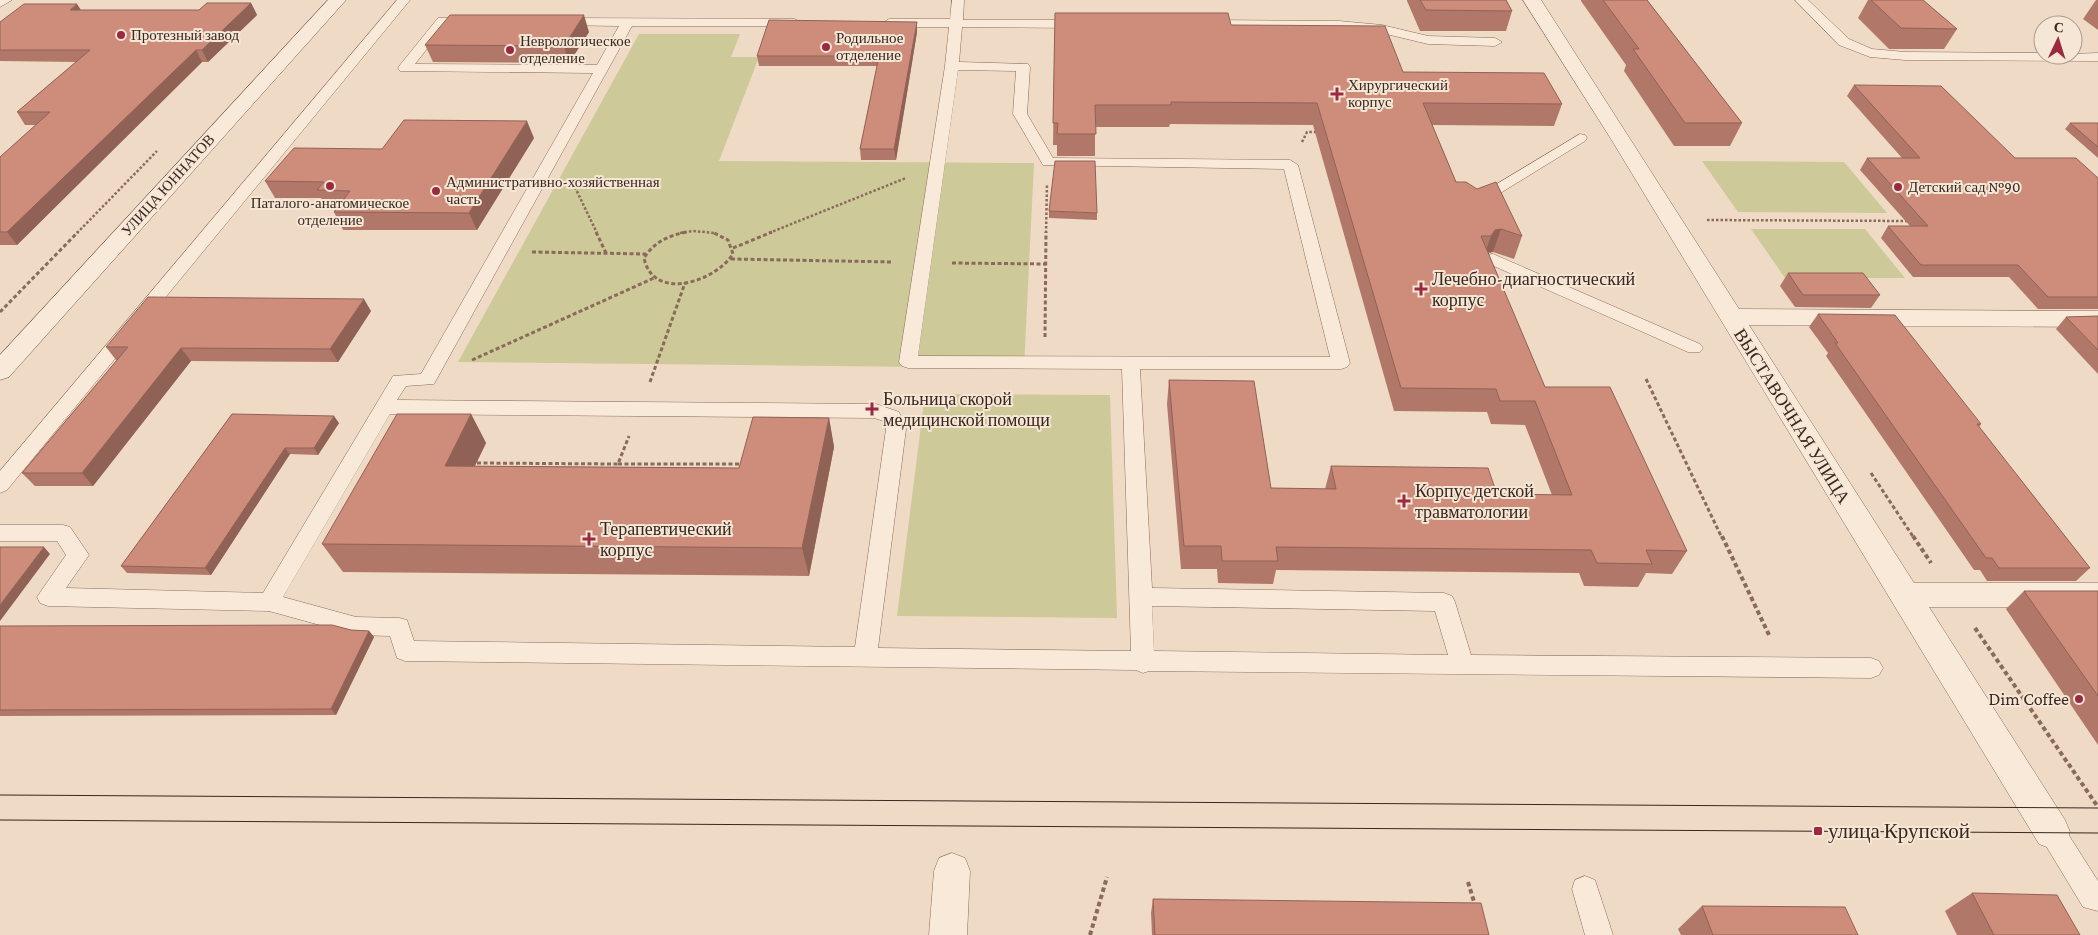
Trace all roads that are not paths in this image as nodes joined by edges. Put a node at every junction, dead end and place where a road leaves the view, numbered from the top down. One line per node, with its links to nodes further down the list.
1 (6, 0): 7 (lane)
2 (337, 0): 27 (street, УЛИЦА ЮННАТОВ)
3 (404, 0): 29 (lane)
4 (958, 0): 13 (lane)
5 (1532, 0): 23 (street, ВЫСТАВОЧНАЯ УЛИЦА)
6 (1801, 0): 17 (lane)
7 (0, 3)
8 (481, 21): 19 (lane)
9 (550, 22): 10 (lane)
10 (628, 22): 11 (lane); 19 (lane)
11 (807, 23)
12 (876, 23): 13 (lane)
13 (956, 23): 14 (lane); 18 (lane)
14 (1093, 24)
15 (1192, 24): 16 (lane)
16 (1495, 42)
17 (2098, 57)
18 (952, 66): 26 (lane); 26 (lane)
19 (602, 69): 28 (lane)
20 (1580, 138): 21 (lane)
21 (1469, 205)
22 (1493, 259): 25 (lane)
23 (1731, 317): 24 (street); 31 (street, ВЫСТАВОЧНАЯ УЛИЦА)
24 (2098, 319)
25 (1694, 348)
26 (1131, 363): 33 (lane)
27 (0, 370)
28 (384, 407): 34 (lane); 35 (lane)
29 (0, 485)
30 (0, 533): 34 (lane)
31 (1904, 595): 32 (street); 39 (street, ВЫСТАВОЧНАЯ УЛИЦА)
32 (2098, 595)
33 (1141, 597): 36 (lane); 37 (lane)
34 (269, 602): 35 (lane)
35 (865, 658): 36 (lane)
36 (1144, 663): 37 (lane)
37 (1462, 665): 38 (lane)
38 (1871, 668)
39 (2052, 832): 42 (lane)
40 (952, 871): 43 (street)
41 (1585, 889): 44 (lane)
42 (2096, 900)
43 (948, 935)
44 (1599, 935)

